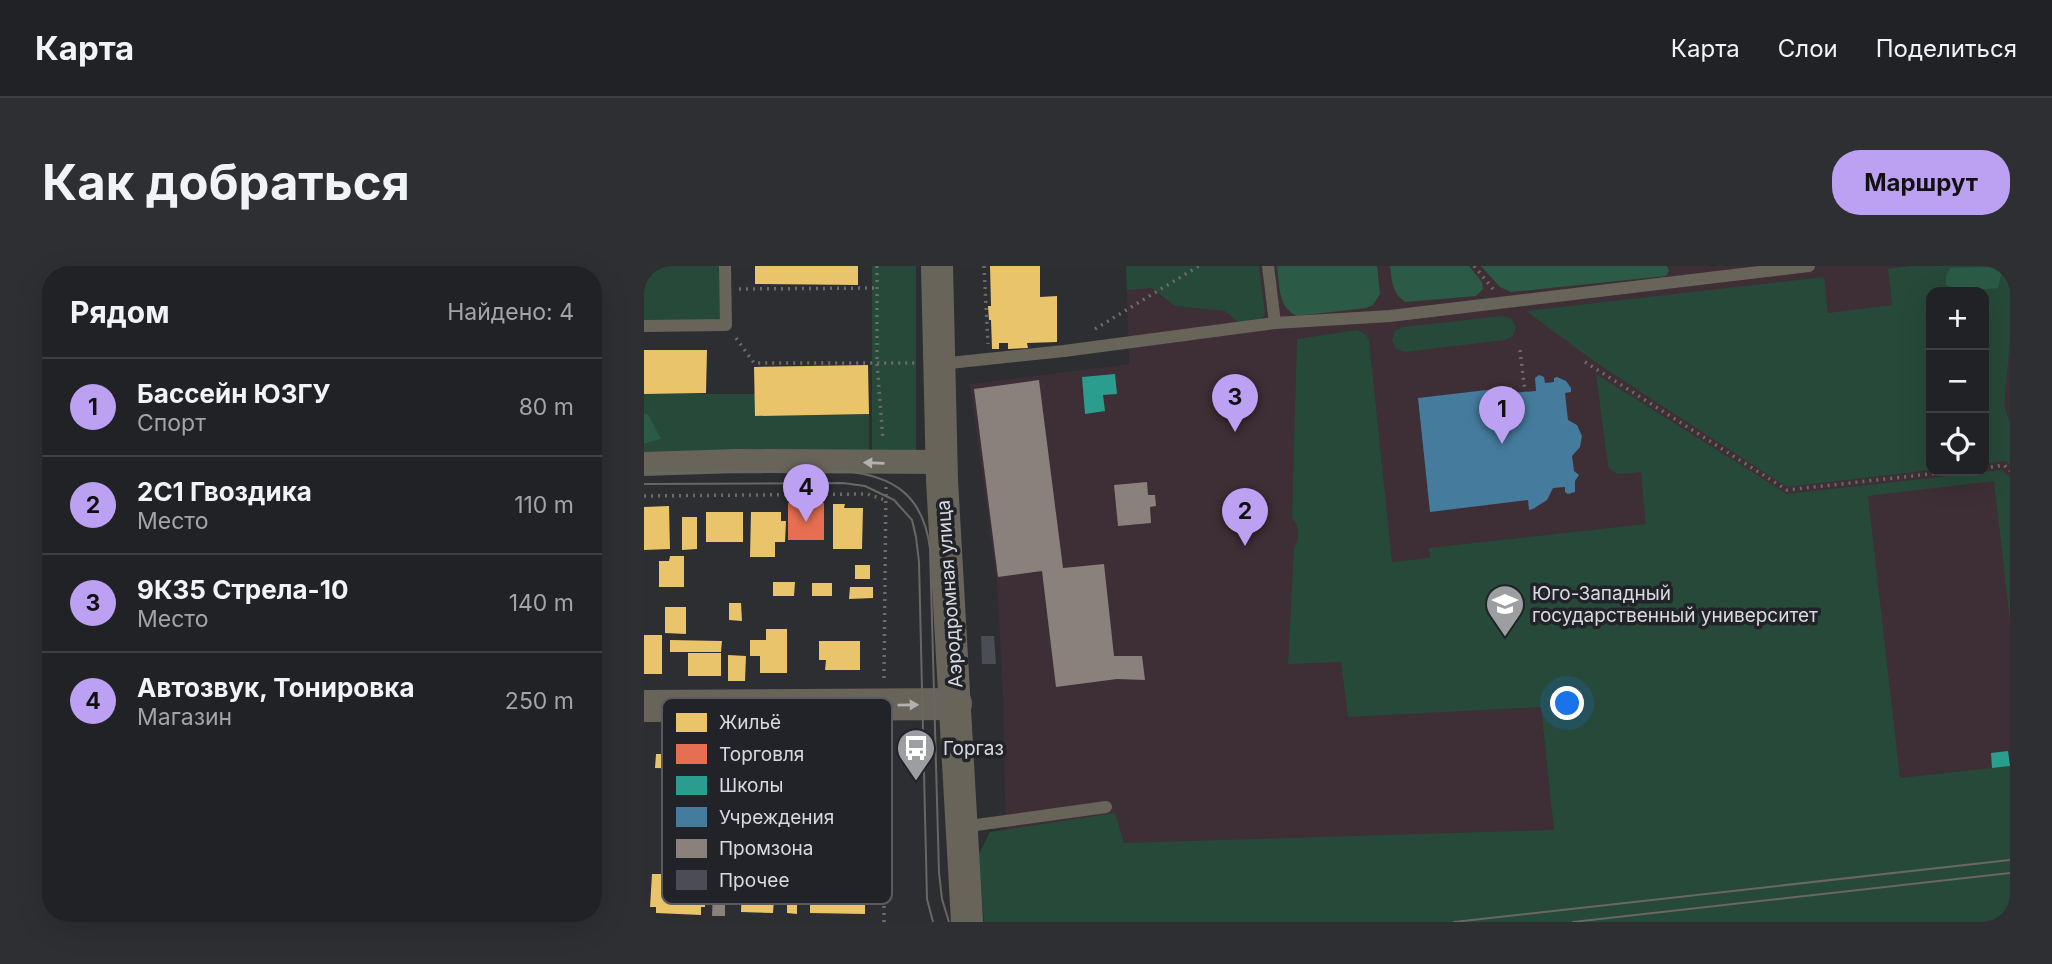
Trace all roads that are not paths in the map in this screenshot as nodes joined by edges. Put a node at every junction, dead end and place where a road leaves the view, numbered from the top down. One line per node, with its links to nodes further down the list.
1 (725, 266): 6 (lane)
2 (937, 266): 7 (street, Аэродромная улица)
3 (1268, 266): 5 (lane)
4 (1809, 266): 5 (lane)
5 (1275, 323): 7 (lane)
6 (644, 326)
7 (940, 364): 8 (street, Аэродромная улица)
8 (942, 462): 9 (street, one-way to 9); 10 (street, Аэродромная улица)
9 (644, 464)
10 (956, 704): 11 (street, one-way to 10); 15 (street, Аэродромная улица)
11 (892, 705)
12 (644, 706): 13 (street, one-way to 13)
13 (662, 706)
14 (1106, 807): 15 (lane)
15 (962, 827): 16 (street, Аэродромная улица)
16 (967, 922)

